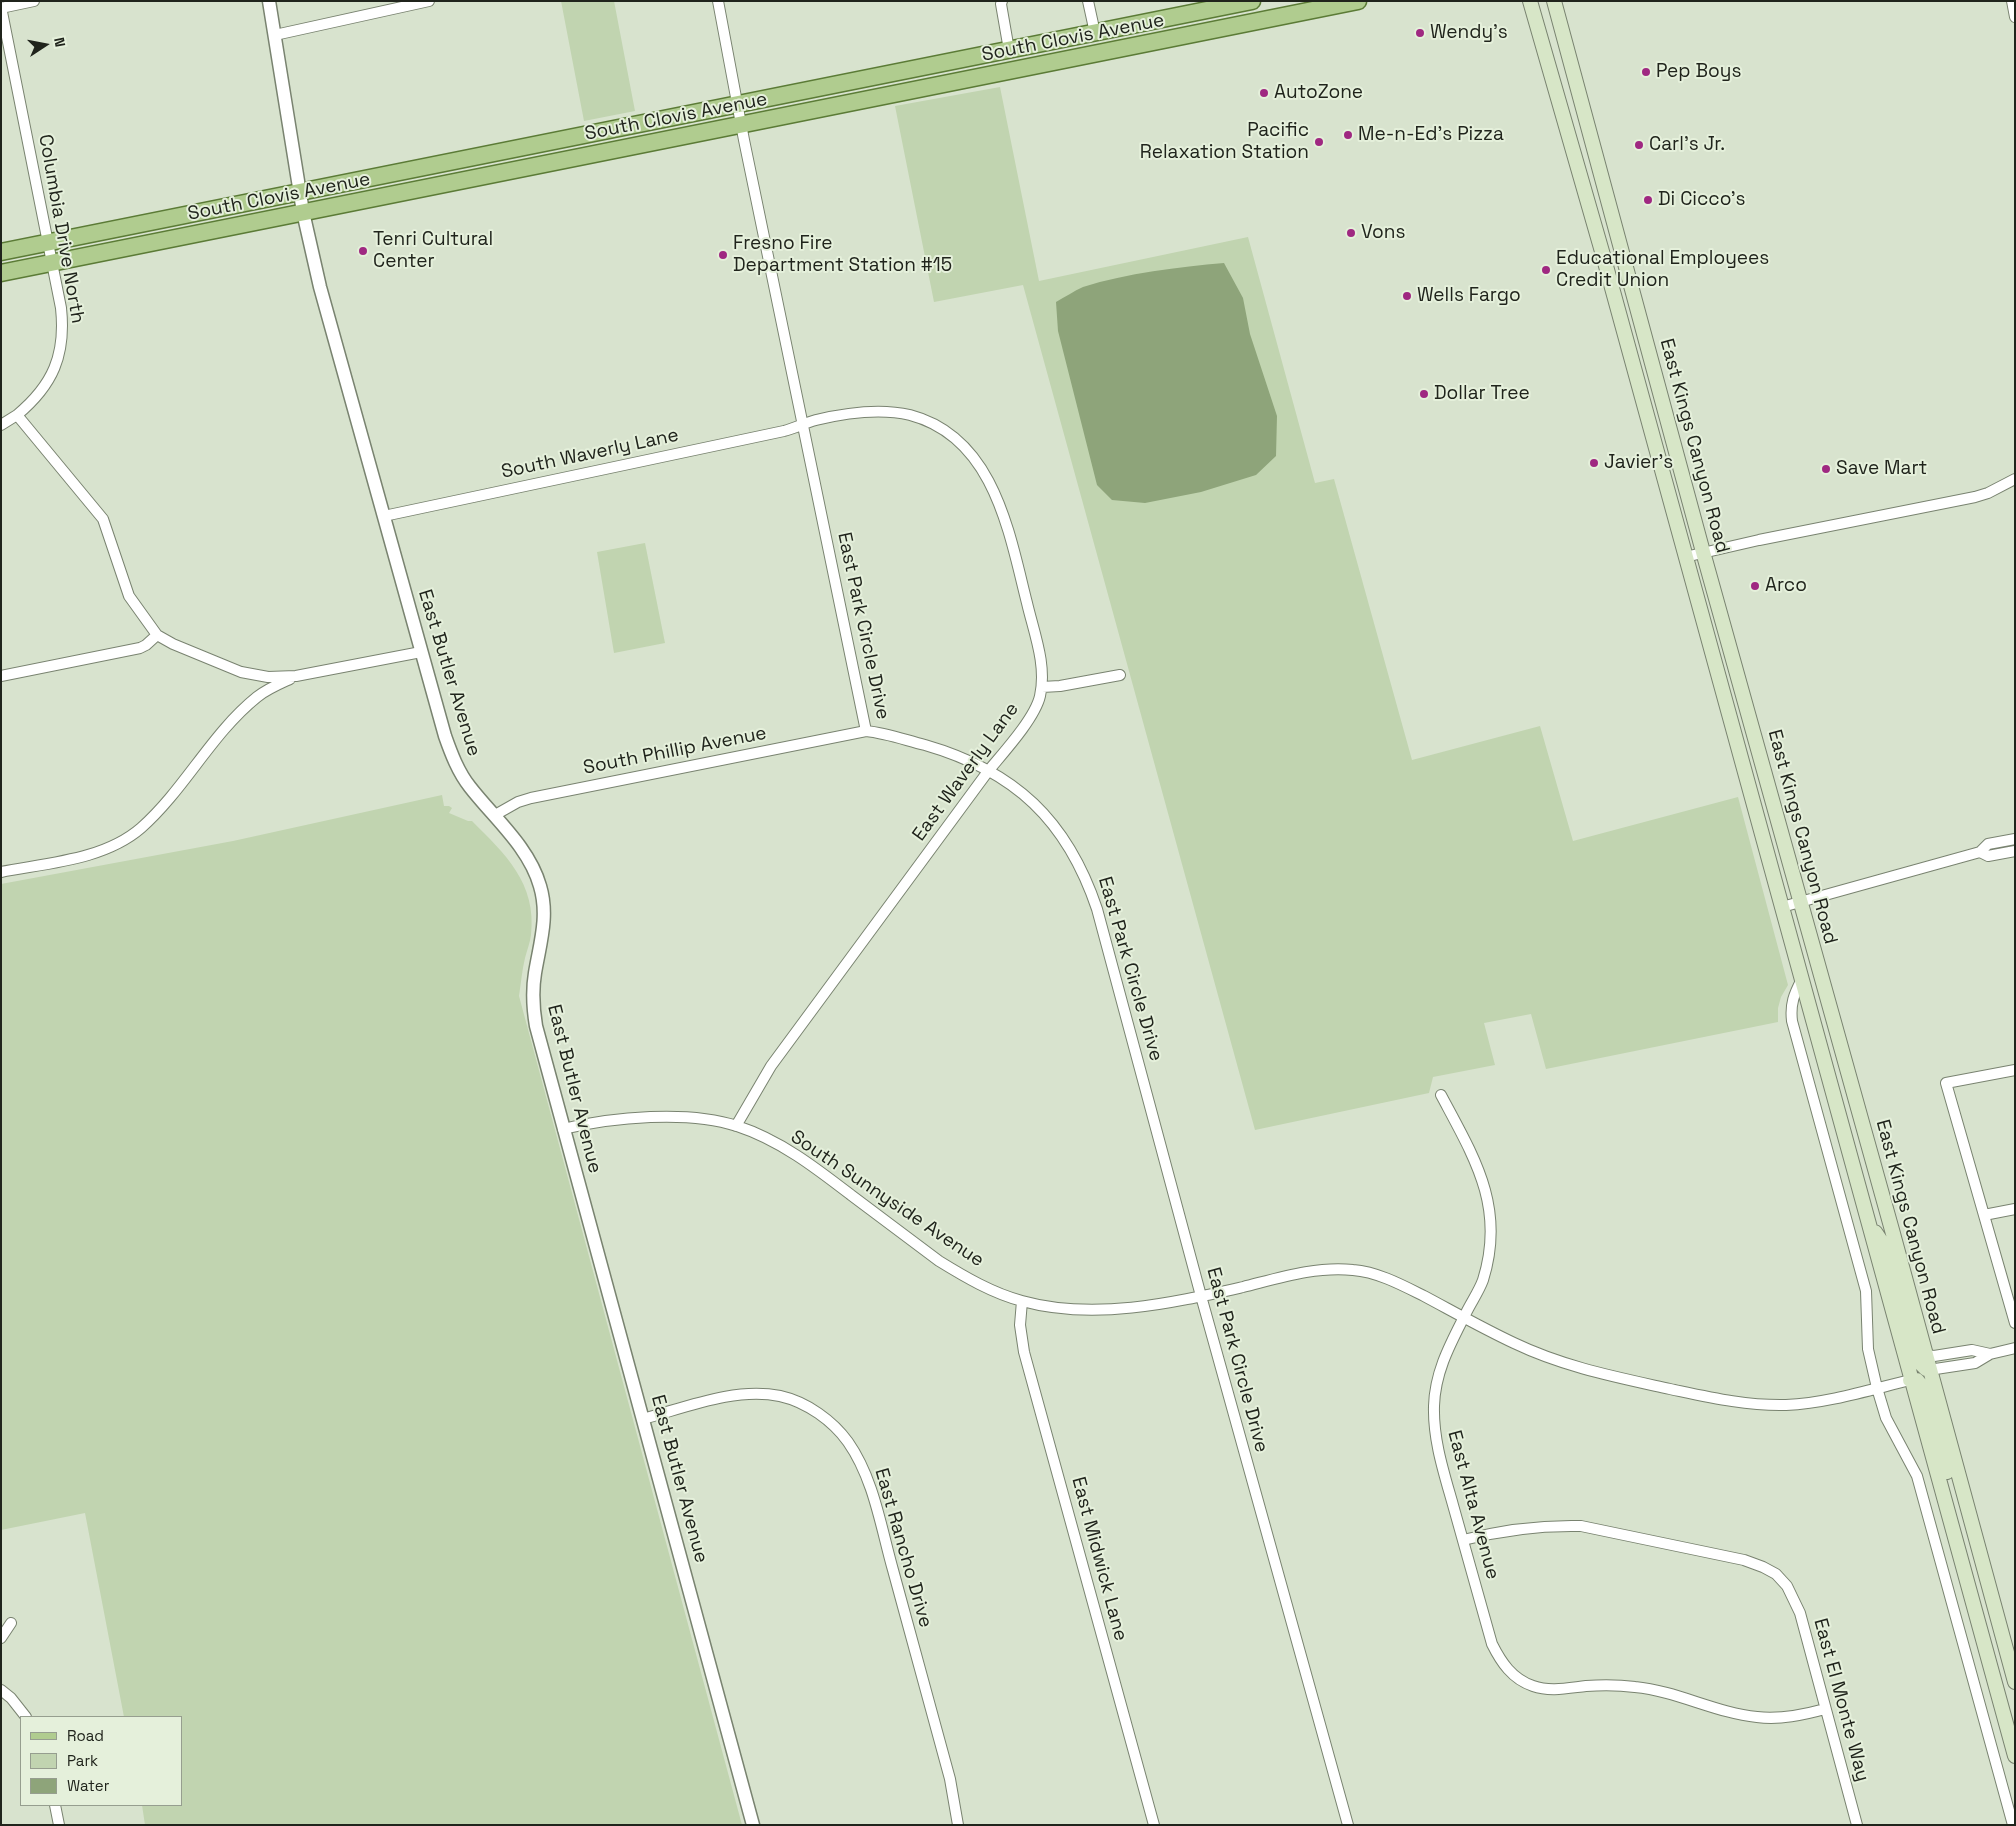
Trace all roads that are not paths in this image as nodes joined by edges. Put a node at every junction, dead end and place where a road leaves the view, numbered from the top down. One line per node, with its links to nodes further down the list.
1 (34, 1): 13 (street)
2 (269, 1): 17 (street, East Butler Avenue)
3 (429, 1): 17 (street)
4 (718, 1): 19 (street, East Park Circle Drive)
5 (1002, 1): 18 (street)
6 (1088, 1): 16 (street)
7 (1252, 1): 12 (main road, South Clovis Avenue)
8 (1358, 1): 15 (main road, South Clovis Avenue)
9 (1530, 1): 23 (main road, East Kings Canyon Road)
10 (1554, 1): 28 (main road, East Kings Canyon Road)
11 (2012, 1): 14 (street)
12 (1210, 5): 15 (street); 16 (main road, South Clovis Avenue)
13 (1, 8): 24 (street, Columbia Drive North)
14 (2015, 17)
15 (1215, 30): 20 (main road, South Clovis Avenue)
16 (1095, 33): 18 (main road, South Clovis Avenue)
17 (275, 34): 21 (street, East Butler Avenue)
18 (1009, 50): 19 (main road, South Clovis Avenue)
19 (738, 104): 20 (street, East Park Circle Drive); 21 (main road, South Clovis Avenue)
20 (741, 125): 22 (main road, South Clovis Avenue); 30 (street, East Park Circle Drive)
21 (300, 192): 22 (street, East Butler Avenue); 24 (main road, South Clovis Avenue)
22 (303, 212): 26 (main road, South Clovis Avenue); 33 (street, East Butler Avenue)
23 (1598, 240): 28 (main road); 35 (main road, East Kings Canyon Road)
24 (48, 242): 25 (main road, South Clovis Avenue); 26 (street, Columbia Drive North)
25 (1, 252)
26 (52, 263): 27 (main road, South Clovis Avenue); 29 (street, Columbia Drive North)
27 (1, 273)
28 (1649, 352): 34 (main road, East Kings Canyon Road)
29 (18, 415): 31 (street); 36 (street)
30 (803, 424): 33 (street, South Waverly Lane); 41 (street, East Waverly Lane); 42 (street, East Park Circle Drive)
31 (1, 425)
32 (2015, 479): 34 (street)
33 (384, 516): 37 (street, East Butler Avenue)
34 (1703, 552): 35 (street); 49 (main road, East Kings Canyon Road)
35 (1685, 557): 50 (main road, East Kings Canyon Road)
36 (157, 635): 39 (street); 40 (street)
37 (421, 652): 40 (street); 44 (street, East Butler Avenue)
38 (1120, 675): 41 (street)
39 (1, 676)
40 (296, 676): 48 (street)
41 (1042, 687): 43 (street, East Waverly Lane)
42 (866, 731): 43 (street, East Park Circle Drive); 44 (street, South Phillip Avenue)
43 (988, 770): 54 (street, East Waverly Lane); 59 (street, East Park Circle Drive)
44 (495, 815): 55 (street, East Butler Avenue)
45 (2015, 839): 46 (street)
46 (1980, 852): 47 (street); 49 (street)
47 (2015, 852)
48 (1, 872)
49 (1800, 902): 50 (street); 65 (main road, East Kings Canyon Road)
50 (1782, 907): 51 (main road, East Kings Canyon Road)
51 (1802, 979): 58 (main road, East Kings Canyon Road); 68 (street)
52 (2015, 1070): 57 (street)
53 (1442, 1095): 61 (street, East Alta Avenue)
54 (736, 1126): 55 (street, South Sunnyside Avenue); 60 (street, South Sunnyside Avenue)
55 (564, 1129): 69 (street, East Butler Avenue)
56 (2015, 1209): 57 (street)
57 (1984, 1215): 62 (street)
58 (1868, 1221): 66 (main road); 67 (main road, East Kings Canyon Road)
59 (1201, 1296): 60 (street, South Sunnyside Avenue); 61 (street, South Sunnyside Avenue); 84 (street, East Park Circle Drive)
60 (1022, 1301): 83 (street, East Midwick Lane)
61 (1464, 1317): 68 (street, South Sunnyside Avenue); 71 (street, East Alta Avenue)
62 (2015, 1323)
63 (2015, 1348): 64 (street)
64 (1990, 1354): 65 (street); 66 (street)
65 (1926, 1355): 66 (main road, East Kings Canyon Road)
66 (1929, 1370): 70 (main road, East Kings Canyon Road)
67 (1910, 1380): 68 (street, South Sunnyside Avenue); 70 (main road); 78 (main road, East Kings Canyon Road)
68 (1877, 1388): 86 (street)
69 (643, 1419): 81 (street, East Butler Avenue); 82 (street, East Rancho Drive)
70 (1974, 1535): 74 (main road, East Kings Canyon Road)
71 (1463, 1540): 76 (street, East Alta Avenue); 76 (street, East El Monte Way)
72 (11, 1623): 73 (street)
73 (1, 1638)
74 (2015, 1682)
75 (1, 1690): 77 (street)
76 (1825, 1709): 85 (street, East El Monte Way)
77 (25, 1716)
78 (2015, 1756)
79 (55, 1806): 80 (street)
80 (59, 1825)
81 (753, 1825)
82 (958, 1825)
83 (1154, 1825)
84 (1348, 1825)
85 (1857, 1825)
86 (2013, 1825)

